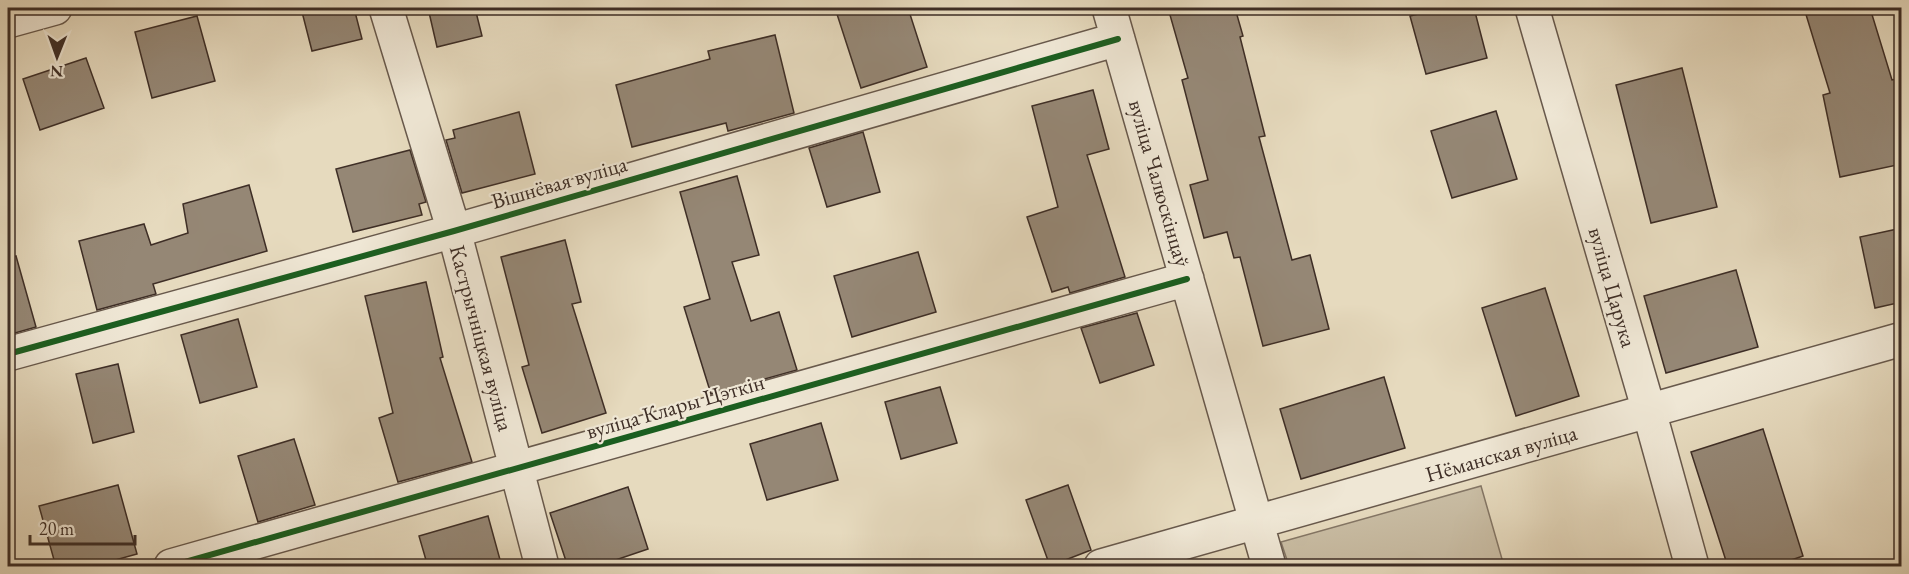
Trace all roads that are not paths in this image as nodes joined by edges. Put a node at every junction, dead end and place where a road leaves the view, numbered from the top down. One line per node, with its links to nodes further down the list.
1 (55, 8): 5 (street)
2 (386, 8): 7 (street, Кастрычніцкая вуліца)
3 (1109, 8): 6 (street, вуліца Чалюскінцаў)
4 (1532, 8): 11 (street, вуліца Царука)
5 (8, 21)
6 (1118, 39): 7 (street, Вішнёвая вуліца); 8 (street, вуліца Чалюскінцаў)
7 (454, 231): 10 (street, Вішнёвая вуліца); 12 (street, Кастрычніцкая вуліца)
8 (1187, 279): 12 (street, вуліца Клары Цэткін); 13 (street, вуліца Чалюскінцаў)
9 (1902, 339): 11 (street, Нёманская вуліца)
10 (8, 354)
11 (1649, 411): 13 (street, Нёманская вуліца); 18 (street, вуліца Царука)
12 (516, 470): 14 (street, вуліца Клары Цэткін); 15 (street, Кастрычніцкая вуліца)
13 (1258, 522): 16 (street, Нёманская вуліца); 17 (street, вуліца Чалюскінцаў)
14 (171, 567)
15 (542, 567)
16 (1101, 567)
17 (1269, 567)
18 (1692, 567)

